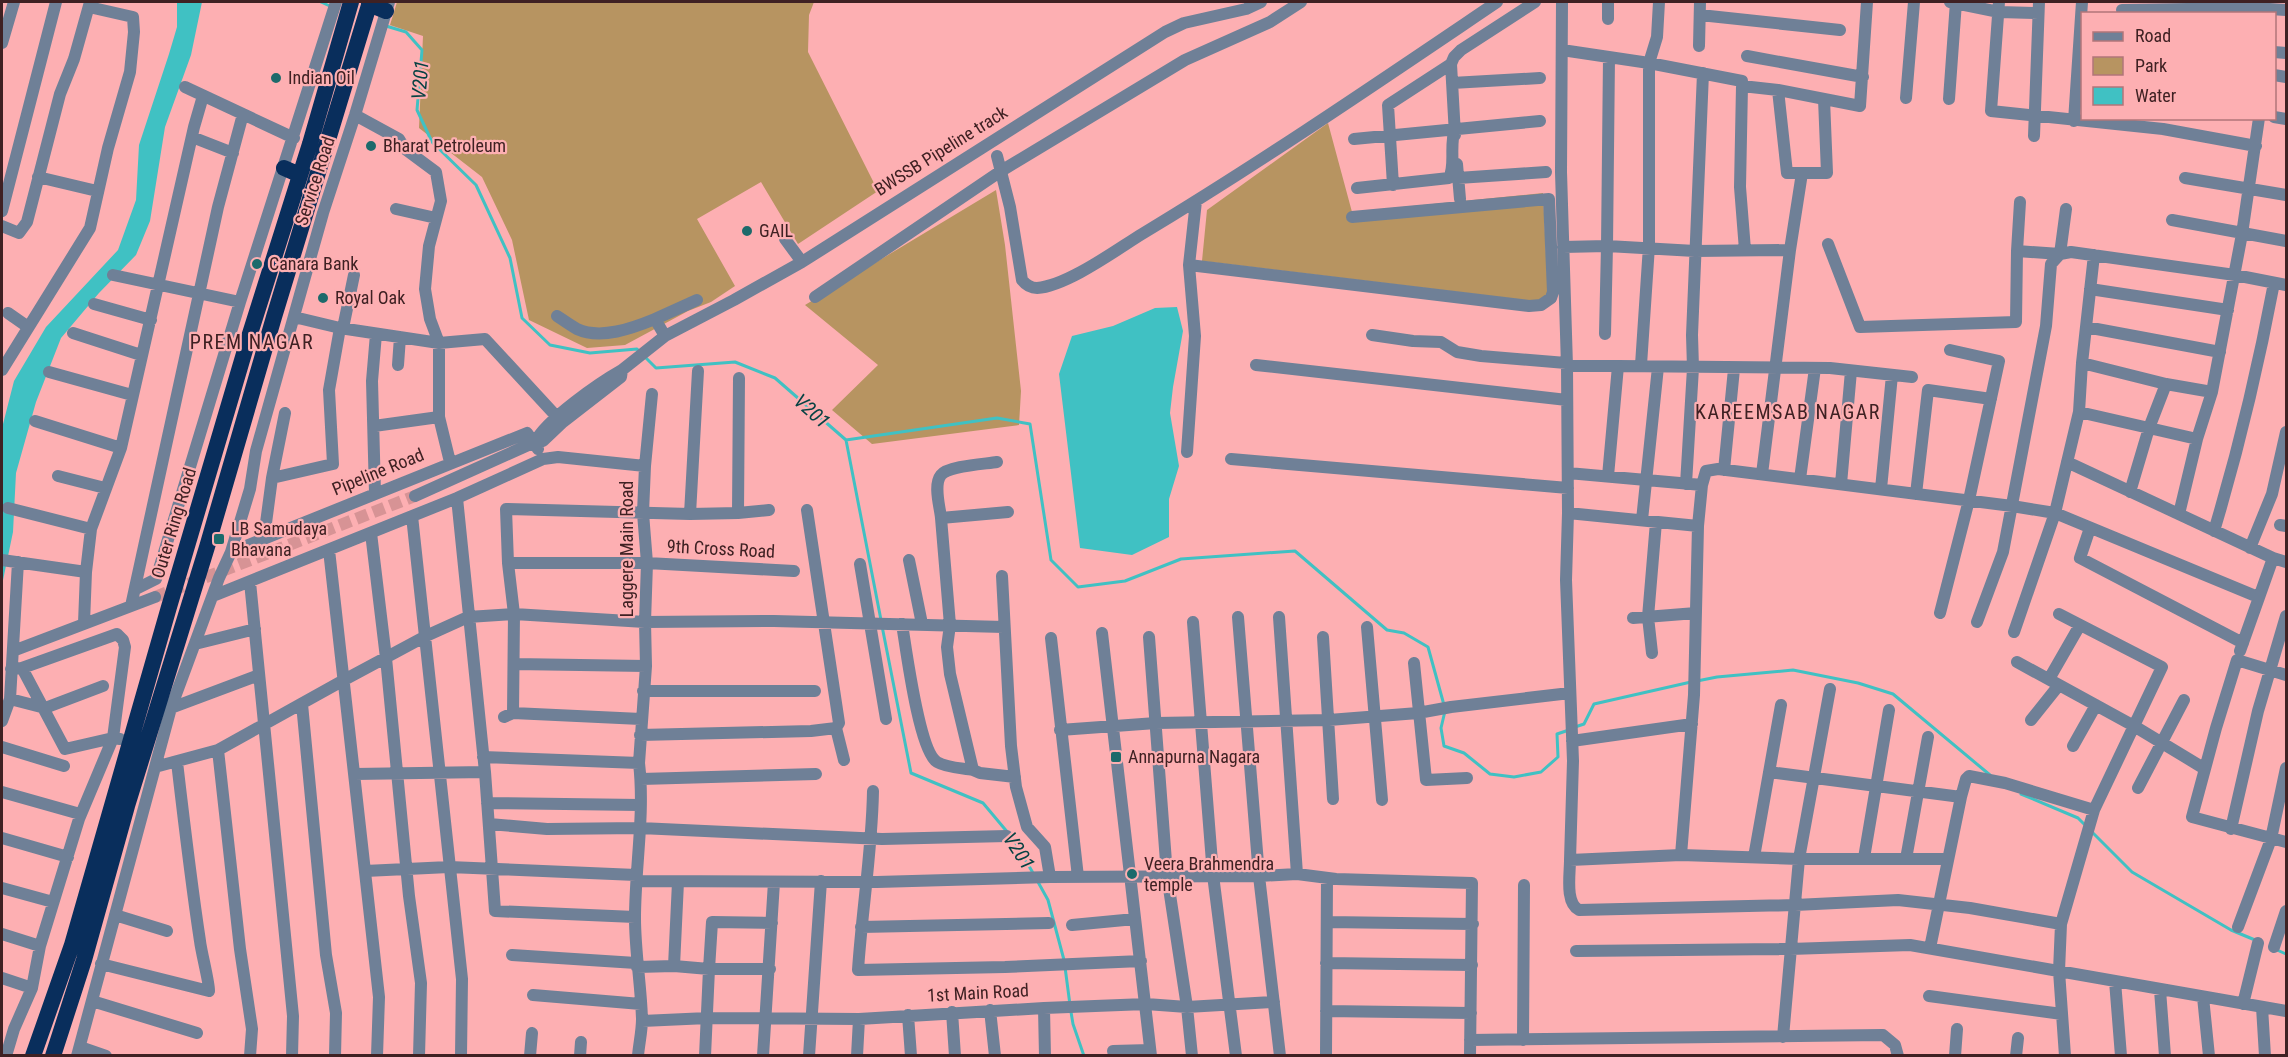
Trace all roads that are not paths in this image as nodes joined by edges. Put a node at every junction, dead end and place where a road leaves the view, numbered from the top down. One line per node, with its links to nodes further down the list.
1 (14, 2): 27 (street)
2 (56, 2): 81 (street)
3 (1261, 2): 99 (street, BWSSB Pipeline track)
4 (1301, 2): 63 (street)
5 (1497, 2): 76 (street)
6 (1535, 2): 33 (street)
7 (1562, 2): 29 (street)
8 (1608, 2): 25 (street)
9 (1659, 2): 32 (street)
10 (1700, 2): 23 (street)
11 (1867, 2): 35 (street)
12 (1914, 2): 42 (street)
13 (1953, 2): 16 (street); 44 (street)
14 (89, 4): 67 (street); 73 (street)
15 (341, 7): 57 (street); 66 (highway, Outer Ring Road)
16 (1999, 7): 17 (street); 47 (street)
17 (2039, 8): 47 (street)
18 (2254, 8): 19 (street); 20 (street)
19 (2122, 10)
20 (2286, 10)
21 (367, 11): 22 (highway); 80 (highway)
22 (385, 15): 46 (street, Service Road)
23 (1700, 15): 26 (street); 28 (street)
24 (2081, 17): 50 (street)
25 (1608, 19)
26 (1840, 30)
27 (2, 43)
28 (1699, 46)
29 (1562, 50): 31 (street); 92 (street)
30 (1747, 56): 35 (street)
31 (1609, 57): 32 (street); 90 (street)
32 (1649, 63): 34 (street); 91 (street)
33 (1451, 64): 37 (street); 54 (street)
34 (1703, 73): 38 (street); 95 (street)
35 (1863, 77): 43 (street)
36 (1540, 78): 37 (street)
37 (1452, 83): 53 (street)
38 (1742, 86): 40 (street); 93 (street)
39 (185, 87): 41 (street)
40 (1778, 90): 43 (street); 65 (street)
41 (203, 96): 45 (street); 56 (street)
42 (1906, 98)
43 (1824, 99): 65 (street)
44 (1949, 99)
45 (243, 114): 57 (street); 60 (street)
46 (355, 115): 80 (street, Service Road); 83 (street)
47 (2034, 116): 50 (street); 55 (street)
48 (2259, 120): 59 (street)
49 (1540, 121): 53 (street)
50 (2074, 121): 51 (street)
51 (2115, 122): 52 (street)
52 (2164, 124): 59 (street)
53 (1455, 129): 54 (street); 68 (street); 70 (street)
54 (1389, 135): 58 (street); 70 (street)
55 (2034, 136)
56 (192, 137): 60 (street); 105 (street)
57 (294, 138): 62 (street)
58 (1354, 139)
59 (2256, 146): 72 (street)
60 (233, 153): 107 (street)
61 (997, 156): 63 (street)
62 (284, 168): 66 (highway); 110 (street)
63 (1000, 171): 76 (street); 108 (street)
64 (1546, 172): 68 (street)
65 (1802, 173): 94 (street)
66 (300, 175): 313 (highway, Outer Ring Road)
67 (38, 177): 73 (street); 85 (street)
68 (1458, 178): 75 (street)
69 (2185, 178): 72 (street)
70 (1392, 185): 71 (street)
71 (1357, 188)
72 (2249, 188): 74 (street); 86 (street)
73 (98, 191): 118 (street)
74 (2286, 195)
75 (1460, 199)
76 (1196, 201): 100 (street)
77 (2020, 202): 96 (street)
78 (396, 209): 83 (street)
79 (2066, 209): 97 (street)
80 (315, 210): 114 (street, Service Road); 290 (highway)
81 (2, 211)
82 (1352, 217): 100 (street)
83 (436, 218): 127 (street)
84 (2172, 220): 86 (street)
85 (2, 226)
86 (2242, 234): 88 (street); 103 (street)
87 (785, 239): 99 (street)
88 (2286, 241)
89 (1828, 244): 96 (street)
90 (1607, 246): 91 (street); 92 (street); 123 (street)
91 (1649, 246): 95 (street); 135 (street)
92 (1563, 247): 132 (street)
93 (1746, 250): 94 (street); 95 (street)
94 (1790, 250): 139 (street)
95 (1695, 251): 138 (street)
96 (2017, 251): 97 (street)
97 (2060, 254): 98 (street); 194 (street)
98 (2094, 255): 103 (street); 106 (street)
99 (802, 262): 125 (street, BWSSB Pipeline track)
100 (1189, 265): 167 (street)
101 (354, 274): 120 (street)
102 (112, 275): 105 (street)
103 (2235, 275): 104 (street); 112 (street)
104 (2280, 284): 212 (street)
105 (158, 286): 107 (street); 117 (street)
106 (2090, 289): 112 (street); 119 (street)
107 (198, 294): 110 (street); 230 (street)
108 (815, 297)
109 (697, 300): 116 (street)
110 (240, 303): 230 (street)
111 (93, 304): 117 (street)
112 (2228, 310): 129 (street)
113 (8, 313): 118 (street)
114 (294, 316): 120 (street); 217 (street, Service Road)
115 (557, 316): 116 (street)
116 (655, 319): 125 (street)
117 (151, 320): 130 (street)
118 (28, 327): 142 (street)
119 (2086, 327): 129 (street); 131 (street)
120 (341, 328): 122 (street); 179 (street)
121 (73, 333): 130 (street)
122 (376, 334): 126 (street); 161 (street)
123 (1605, 334)
124 (1372, 335): 132 (street)
125 (665, 336): 143 (street, BWSSB Pipeline track)
126 (400, 337): 127 (street); 133 (street)
127 (439, 344): 158 (street); 159 (street)
128 (1950, 350): 154 (street)
129 (2220, 352): 151 (street)
130 (141, 355): 153 (street)
131 (2082, 363): 150 (street); 156 (street)
132 (1567, 364): 136 (street); 155 (street)
133 (398, 365)
134 (1256, 365): 155 (street)
135 (1641, 365): 136 (street); 137 (street)
136 (1618, 366): 178 (street)
137 (1658, 367): 138 (street); 181 (street)
138 (1693, 368): 141 (street); 182 (street)
139 (1775, 368): 140 (street); 141 (street); 176 (street)
140 (1815, 368): 145 (street); 180 (street)
141 (1734, 369): 174 (street)
142 (2, 370)
143 (622, 370): 159 (street); 165 (street)
144 (698, 371): 203 (street)
145 (1851, 371): 147 (street); 183 (street)
146 (49, 372): 153 (street)
147 (1892, 375): 148 (street); 187 (street)
148 (1912, 377)
149 (739, 378): 200 (street)
150 (2166, 384): 151 (street); 162 (street)
151 (2212, 392): 164 (street)
152 (652, 394): 173 (street)
153 (132, 395): 166 (street)
154 (1991, 399): 190 (street); 193 (street)
155 (1567, 400): 175 (street)
156 (2079, 412): 162 (street); 172 (street)
157 (285, 413): 179 (street)
158 (439, 417): 161 (street); 170 (street)
159 (557, 417): 165 (street)
160 (35, 421): 166 (street)
161 (374, 426): 189 (street)
162 (2149, 428): 164 (street); 188 (street)
163 (2286, 432): 215 (street)
164 (2197, 439): 204 (street)
165 (535, 442): 168 (street); 170 (street, Pipeline Road); 191 (street)
166 (121, 447): 185 (street)
167 (1187, 452)
168 (543, 459): 173 (street, Laggere Main Road); 192 (street, Laggere Main Road)
169 (1231, 459): 186 (street)
170 (450, 462): 189 (street, Pipeline Road)
171 (997, 462): 206 (street)
172 (2067, 462): 188 (street); 202 (street)
173 (645, 466): 199 (street, Laggere Main Road)
174 (1724, 470): 176 (street); 184 (street)
175 (1568, 472): 178 (street); 186 (street)
176 (1762, 474): 180 (street)
177 (58, 476): 185 (street)
178 (1608, 476): 181 (street)
179 (272, 478): 214 (street)
180 (1800, 479): 183 (street)
181 (1647, 480): 182 (street); 207 (street)
182 (1686, 484): 184 (street)
183 (1841, 484): 187 (street)
184 (1702, 485): 209 (street)
185 (105, 488): 211 (street)
186 (1568, 488): 201 (street)
187 (1881, 489): 190 (street)
188 (2130, 492): 204 (street)
189 (375, 493): 214 (street, Pipeline Road)
190 (1916, 494): 193 (street)
191 (416, 496)
192 (457, 498): 205 (street, Laggere Main Road); 240 (street)
193 (1969, 500): 194 (street); 236 (street)
194 (2012, 506): 202 (street); 248 (street)
195 (8, 508): 211 (street)
196 (769, 510): 200 (street)
197 (807, 510): 246 (street)
198 (1008, 512): 206 (street)
199 (643, 513): 203 (street); 223 (street); 224 (street, Laggere Main Road)
200 (738, 513): 203 (street)
201 (1568, 513): 207 (street); 284 (street)
202 (2055, 513): 210 (street); 258 (street)
203 (690, 514)
204 (2179, 514): 212 (street)
205 (412, 516): 213 (street, Laggere Main Road); 260 (street)
206 (941, 518): 253 (street)
207 (1642, 520): 208 (street)
208 (1656, 522): 209 (street); 243 (street)
209 (1698, 526): 235 (street)
210 (2090, 528): 233 (street); 264 (street)
211 (91, 529): 227 (street)
212 (2214, 531): 215 (street)
213 (371, 533): 216 (street, Laggere Main Road); 268 (street)
214 (264, 538): 217 (street, Pipeline Road)
215 (2250, 548): 218 (street)
216 (329, 550): 229 (street, Laggere Main Road); 278 (street)
217 (231, 552): 231 (street, Service Road)
218 (2273, 558): 222 (street); 233 (street)
219 (2, 560): 221 (street)
220 (909, 560): 252 (street)
221 (18, 562): 227 (street); 266 (street)
222 (2286, 562)
223 (508, 563): 224 (street, 9th Cross Road); 237 (street)
224 (647, 563): 226 (street, 9th Cross Road); 245 (street, Laggere Main Road)
225 (860, 564): 250 (street)
226 (794, 571)
227 (86, 572): 249 (street)
228 (1002, 576): 255 (street)
229 (250, 582): 231 (street, Laggere Main Road); 257 (street)
230 (136, 589): 234 (street)
231 (213, 596): 265 (street, Service Road)
232 (155, 597): 234 (street)
233 (2258, 597): 264 (street)
234 (131, 606): 249 (street)
235 (1696, 613): 243 (street); 304 (street)
236 (1940, 613)
237 (514, 614): 240 (street); 245 (street); 272 (street)
238 (2059, 614): 254 (street)
239 (2286, 616): 274 (street)
240 (468, 617): 260 (street); 318 (street)
241 (1238, 617): 303 (street)
242 (1279, 617): 300 (street)
243 (1648, 617): 244 (street); 267 (street)
244 (1633, 618)
245 (645, 622): 246 (street); 273 (street, Laggere Main Road)
246 (825, 622): 250 (street); 308 (street)
247 (1193, 622): 302 (street)
248 (1977, 622)
249 (84, 623): 266 (street)
250 (870, 623): 251 (street); 296 (street)
251 (902, 624): 252 (street); 326 (street)
252 (922, 624): 253 (street)
253 (950, 625): 255 (street); 326 (street)
254 (2080, 625): 279 (street); 306 (street)
255 (1004, 627): 333 (street)
256 (1367, 627): 294 (street)
257 (255, 629): 265 (street); 276 (street)
258 (2014, 632)
259 (1102, 633): 307 (street)
260 (426, 636): 268 (street); 327 (street)
261 (1149, 637): 301 (street)
262 (1323, 637): 297 (street)
263 (1052, 638): 309 (street)
264 (2243, 643): 269 (street)
265 (195, 644): 290 (street, Service Road)
266 (13, 651): 275 (street)
267 (1652, 653)
268 (386, 658): 278 (street); 332 (street)
269 (2237, 660): 274 (street); 325 (street)
270 (2017, 662): 279 (street)
271 (1414, 663): 293 (street)
272 (514, 664): 273 (street); 295 (street)
273 (646, 666): 282 (street, Laggere Main Road)
274 (2271, 670): 277 (street); 351 (street)
275 (11, 673): 285 (street); 291 (street); 313 (street)
276 (259, 675): 290 (street); 305 (street)
277 (2286, 675)
278 (344, 680): 287 (street); 330 (street)
279 (2054, 682): 289 (street); 298 (street)
280 (103, 686): 291 (street)
281 (1830, 688): 336 (street)
282 (644, 691): 283 (street); 295 (street, Laggere Main Road)
283 (815, 691)
284 (1570, 693): 293 (street); 310 (street)
285 (10, 699): 291 (street); 299 (street)
286 (2184, 700): 314 (street)
287 (302, 704): 305 (street); 463 (street)
288 (1781, 705): 329 (street)
289 (2097, 705): 306 (street); 315 (street)
290 (165, 706): 323 (street, Service Road); 459 (highway)
291 (44, 708): 313 (street)
292 (1889, 710): 337 (street)
293 (1419, 713): 294 (street); 335 (street)
294 (1374, 716): 297 (street); 344 (street)
295 (641, 718): 311 (street, Laggere Main Road)
296 (885, 719)
297 (1329, 720): 300 (street); 343 (street)
298 (2031, 720)
299 (2, 721)
300 (1287, 722): 303 (street); 369 (street)
301 (1156, 723): 302 (street); 307 (street); 370 (street)
302 (1200, 723): 303 (street); 371 (street)
303 (1246, 723): 373 (street)
304 (1692, 724): 310 (street); 357 (street)
305 (264, 725): 317 (street); 462 (street)
306 (2134, 726): 314 (street); 347 (street)
307 (1112, 727): 309 (street); 372 (street)
308 (836, 728): 311 (street); 319 (street)
309 (1060, 730): 375 (street)
310 (1572, 733): 363 (street)
311 (640, 735): 321 (street, Laggere Main Road)
312 (1928, 737): 340 (street)
313 (121, 740): 348 (street); 458 (highway, Outer Ring Road)
314 (2161, 742): 325 (street); 338 (street)
315 (2073, 746)
316 (2, 747): 322 (street)
317 (218, 750): 320 (street); 461 (street)
318 (483, 757): 321 (street); 328 (street)
319 (844, 760)
320 (177, 762): 323 (street); 410 (street)
321 (639, 763): 334 (street, Laggere Main Road)
322 (64, 766)
323 (155, 767): 388 (street, Service Road)
324 (2286, 768): 355 (street)
325 (2205, 769): 351 (street)
326 (973, 770): 333 (street)
327 (440, 772): 328 (street); 332 (street); 365 (street)
328 (485, 772): 345 (street)
329 (1769, 772): 336 (street); 359 (street)
330 (355, 774): 332 (street); 368 (street)
331 (816, 774): 334 (street)
332 (398, 775): 367 (street)
333 (1015, 777): 374 (street)
334 (641, 778): 346 (street, Laggere Main Road)
335 (1467, 778)
336 (1815, 778): 337 (street); 364 (street)
337 (1876, 786): 340 (street); 360 (street)
338 (2138, 788)
339 (873, 791): 354 (street)
340 (1918, 791): 342 (street); 361 (street)
341 (2, 792): 348 (street)
342 (1961, 797): 347 (street); 362 (street)
343 (1333, 799)
344 (1382, 800)
345 (487, 803): 346 (street); 349 (street)
346 (640, 806): 350 (street, Laggere Main Road)
347 (2094, 810): 395 (street)
348 (80, 814): 358 (street)
349 (489, 824): 350 (street); 366 (street)
350 (640, 828): 354 (street); 376 (street, Laggere Main Road)
351 (2231, 829): 355 (street)
352 (1007, 836): 354 (street)
353 (2, 838): 358 (street)
354 (872, 838): 379 (street)
355 (2271, 839): 356 (street); 398 (street)
356 (2286, 842)
357 (1681, 855): 359 (street); 363 (street)
358 (68, 857): 384 (street)
359 (1754, 857): 364 (street)
360 (1864, 858): 361 (street); 364 (street)
361 (1906, 859): 362 (street)
362 (1948, 859): 385 (street)
363 (1570, 860): 386 (street)
364 (1799, 860): 386 (street)
365 (449, 867): 366 (street); 367 (street); 466 (street)
366 (492, 868): 376 (street); 389 (street)
367 (406, 869): 368 (street); 465 (street)
368 (365, 871): 464 (street)
369 (1297, 874): 373 (street); 377 (street)
370 (1167, 875): 371 (street); 372 (street); 430 (street)
371 (1213, 875): 373 (street); 429 (street)
372 (1130, 876): 375 (street); 390 (street)
373 (1259, 876): 425 (street)
374 (1040, 877): 375 (street); 379 (street)
375 (1078, 877)
376 (636, 878): 380 (street); 389 (street, Laggere Main Road)
377 (1327, 878): 391 (street); 394 (street)
378 (821, 881): 379 (street); 381 (street); 443 (street)
379 (866, 881): 397 (street)
380 (678, 882): 381 (street); 413 (street)
381 (774, 882): 392 (street)
382 (1524, 885): 451 (street)
383 (2, 888): 384 (street)
384 (54, 902): 402 (street)
385 (1939, 903): 386 (street); 395 (street); 404 (street)
386 (1796, 905): 405 (street)
387 (2286, 911): 403 (street)
388 (115, 915): 399 (street); 410 (street, Service Road)
389 (635, 917): 411 (street, Laggere Main Road)
390 (1135, 919): 396 (street); 408 (street)
391 (1327, 922): 394 (street); 409 (street)
392 (772, 923): 414 (street); 415 (street)
393 (1048, 923): 397 (street)
394 (1473, 924): 412 (street)
395 (2061, 924): 416 (street)
396 (1072, 925)
397 (861, 927): 408 (street)
398 (2238, 927)
399 (167, 931)
400 (2, 934): 402 (street)
401 (2258, 943): 428 (street)
402 (40, 946): 419 (street)
403 (2274, 947)
404 (1930, 948): 405 (street); 416 (street)
405 (1790, 949): 406 (street); 449 (street)
406 (1576, 951)
407 (512, 955): 411 (street)
408 (1141, 961): 427 (street)
409 (1326, 963): 412 (street); 434 (street)
410 (101, 964): 424 (street, Service Road)
411 (636, 964): 413 (street); 426 (street, Laggere Main Road)
412 (1472, 965): 437 (street)
413 (674, 966): 414 (street)
414 (710, 969): 415 (street); 440 (street)
415 (770, 969): 441 (street)
416 (2059, 971): 418 (street); 438 (street)
417 (2, 978): 419 (street)
418 (2115, 981): 420 (street); 487 (street)
419 (32, 988): 445 (street)
420 (2160, 990): 423 (street); 488 (street)
421 (533, 995): 426 (street)
422 (1929, 996): 438 (street)
423 (2203, 997): 428 (street); 489 (street)
424 (92, 1001): 447 (street); 454 (street, Service Road)
425 (1274, 1002): 429 (street, 1st Main Road); 480 (street)
426 (641, 1004): 444 (street, Laggere Main Road)
427 (1146, 1004): 430 (street, 1st Main Road); 432 (street, 1st Main Road); 456 (street)
428 (2242, 1004): 431 (street)
429 (1230, 1006): 430 (street, 1st Main Road); 479 (street)
430 (1187, 1007): 478 (street)
431 (2262, 1007): 435 (street); 490 (street)
432 (1044, 1008): 433 (street, 1st Main Road); 477 (street)
433 (990, 1010): 436 (street, 1st Main Road); 476 (street)
434 (1326, 1011): 437 (street); 481 (street)
435 (2286, 1011)
436 (951, 1012): 439 (street, 1st Main Road); 475 (street)
437 (1471, 1013): 452 (street)
438 (2062, 1014): 486 (street)
439 (908, 1015): 442 (street, 1st Main Road); 474 (street)
440 (708, 1018): 441 (street, 1st Main Road); 444 (street, 1st Main Road); 470 (street)
441 (764, 1018): 443 (street, 1st Main Road); 471 (street)
442 (859, 1019): 443 (street, 1st Main Road); 473 (street)
443 (811, 1020): 472 (street)
444 (642, 1021): 469 (street, Laggere Main Road)
445 (8, 1027): 457 (street)
446 (1958, 1029): 484 (street)
447 (197, 1033)
448 (532, 1033): 467 (street)
449 (1783, 1037): 451 (street); 483 (street)
450 (2018, 1038): 485 (street)
451 (1523, 1040): 452 (street)
452 (1470, 1041): 482 (street)
453 (581, 1042): 468 (street)
454 (78, 1051): 460 (street)
455 (1113, 1051): 456 (street)
456 (1151, 1053)
457 (6, 1056)
458 (33, 1056)
459 (53, 1056)
460 (106, 1056)
461 (250, 1056)
462 (292, 1056)
463 (335, 1056)
464 (377, 1056)
465 (419, 1056)
466 (462, 1056)
467 (530, 1056)
468 (580, 1056)
469 (638, 1056)
470 (705, 1056)
471 (763, 1056)
472 (809, 1056)
473 (857, 1056)
474 (911, 1056)
475 (955, 1056)
476 (995, 1056)
477 (1045, 1056)
478 (1192, 1056)
479 (1236, 1056)
480 (1280, 1056)
481 (1326, 1056)
482 (1470, 1056)
483 (1898, 1056)
484 (1955, 1056)
485 (2016, 1056)
486 (2065, 1056)
487 (2121, 1056)
488 (2165, 1056)
489 (2208, 1056)
490 (2265, 1056)

